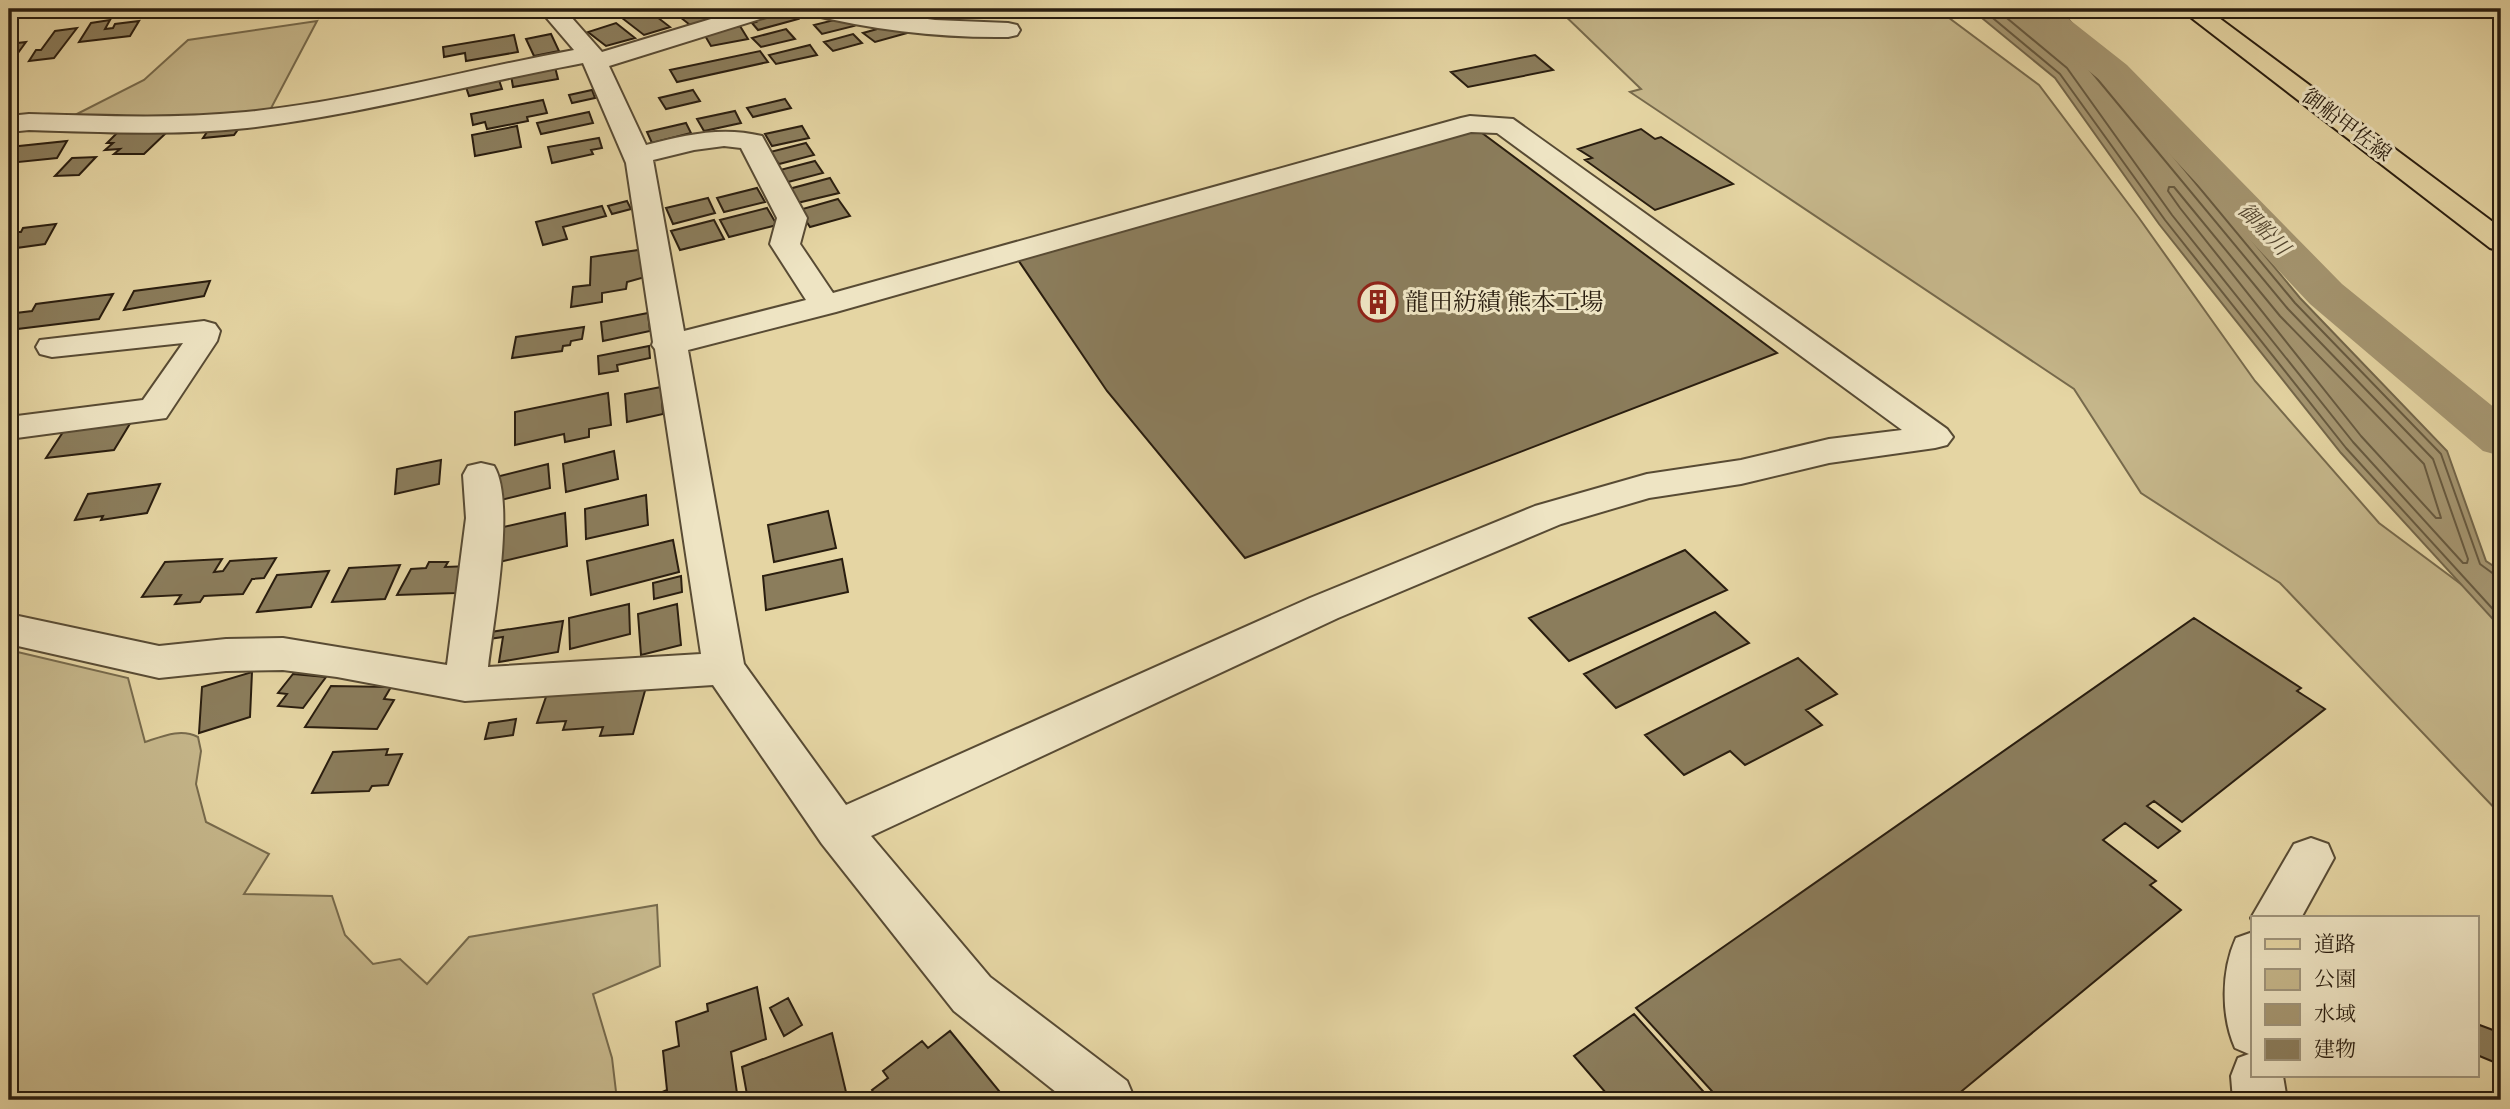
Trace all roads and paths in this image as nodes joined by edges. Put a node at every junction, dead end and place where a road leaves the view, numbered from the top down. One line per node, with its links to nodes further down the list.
1 (551, 9): 6 (street)
2 (768, 9): 6 (street)
3 (816, 9): 5 (street)
4 (2192, 9): 9 (main road, 御船甲佐線)
5 (1007, 30)
6 (594, 58): 7 (street); 8 (street)
7 (9, 124)
8 (636, 156): 10 (street); 11 (street)
9 (2501, 242)
10 (825, 305): 11 (street); 18 (street)
11 (668, 345): 16 (street)
12 (52, 348): 13 (street)
13 (9, 428)
14 (481, 475): 17 (street)
15 (9, 629): 17 (street)
16 (724, 668): 17 (street); 18 (street)
17 (466, 685)
18 (838, 830): 24 (street)
19 (2311, 858): 20 (street)
20 (2276, 916)
21 (2251, 991): 22 (street)
22 (2251, 1016)
23 (2257, 1078): 25 (street)
24 (1108, 1100)
25 (2260, 1100)

